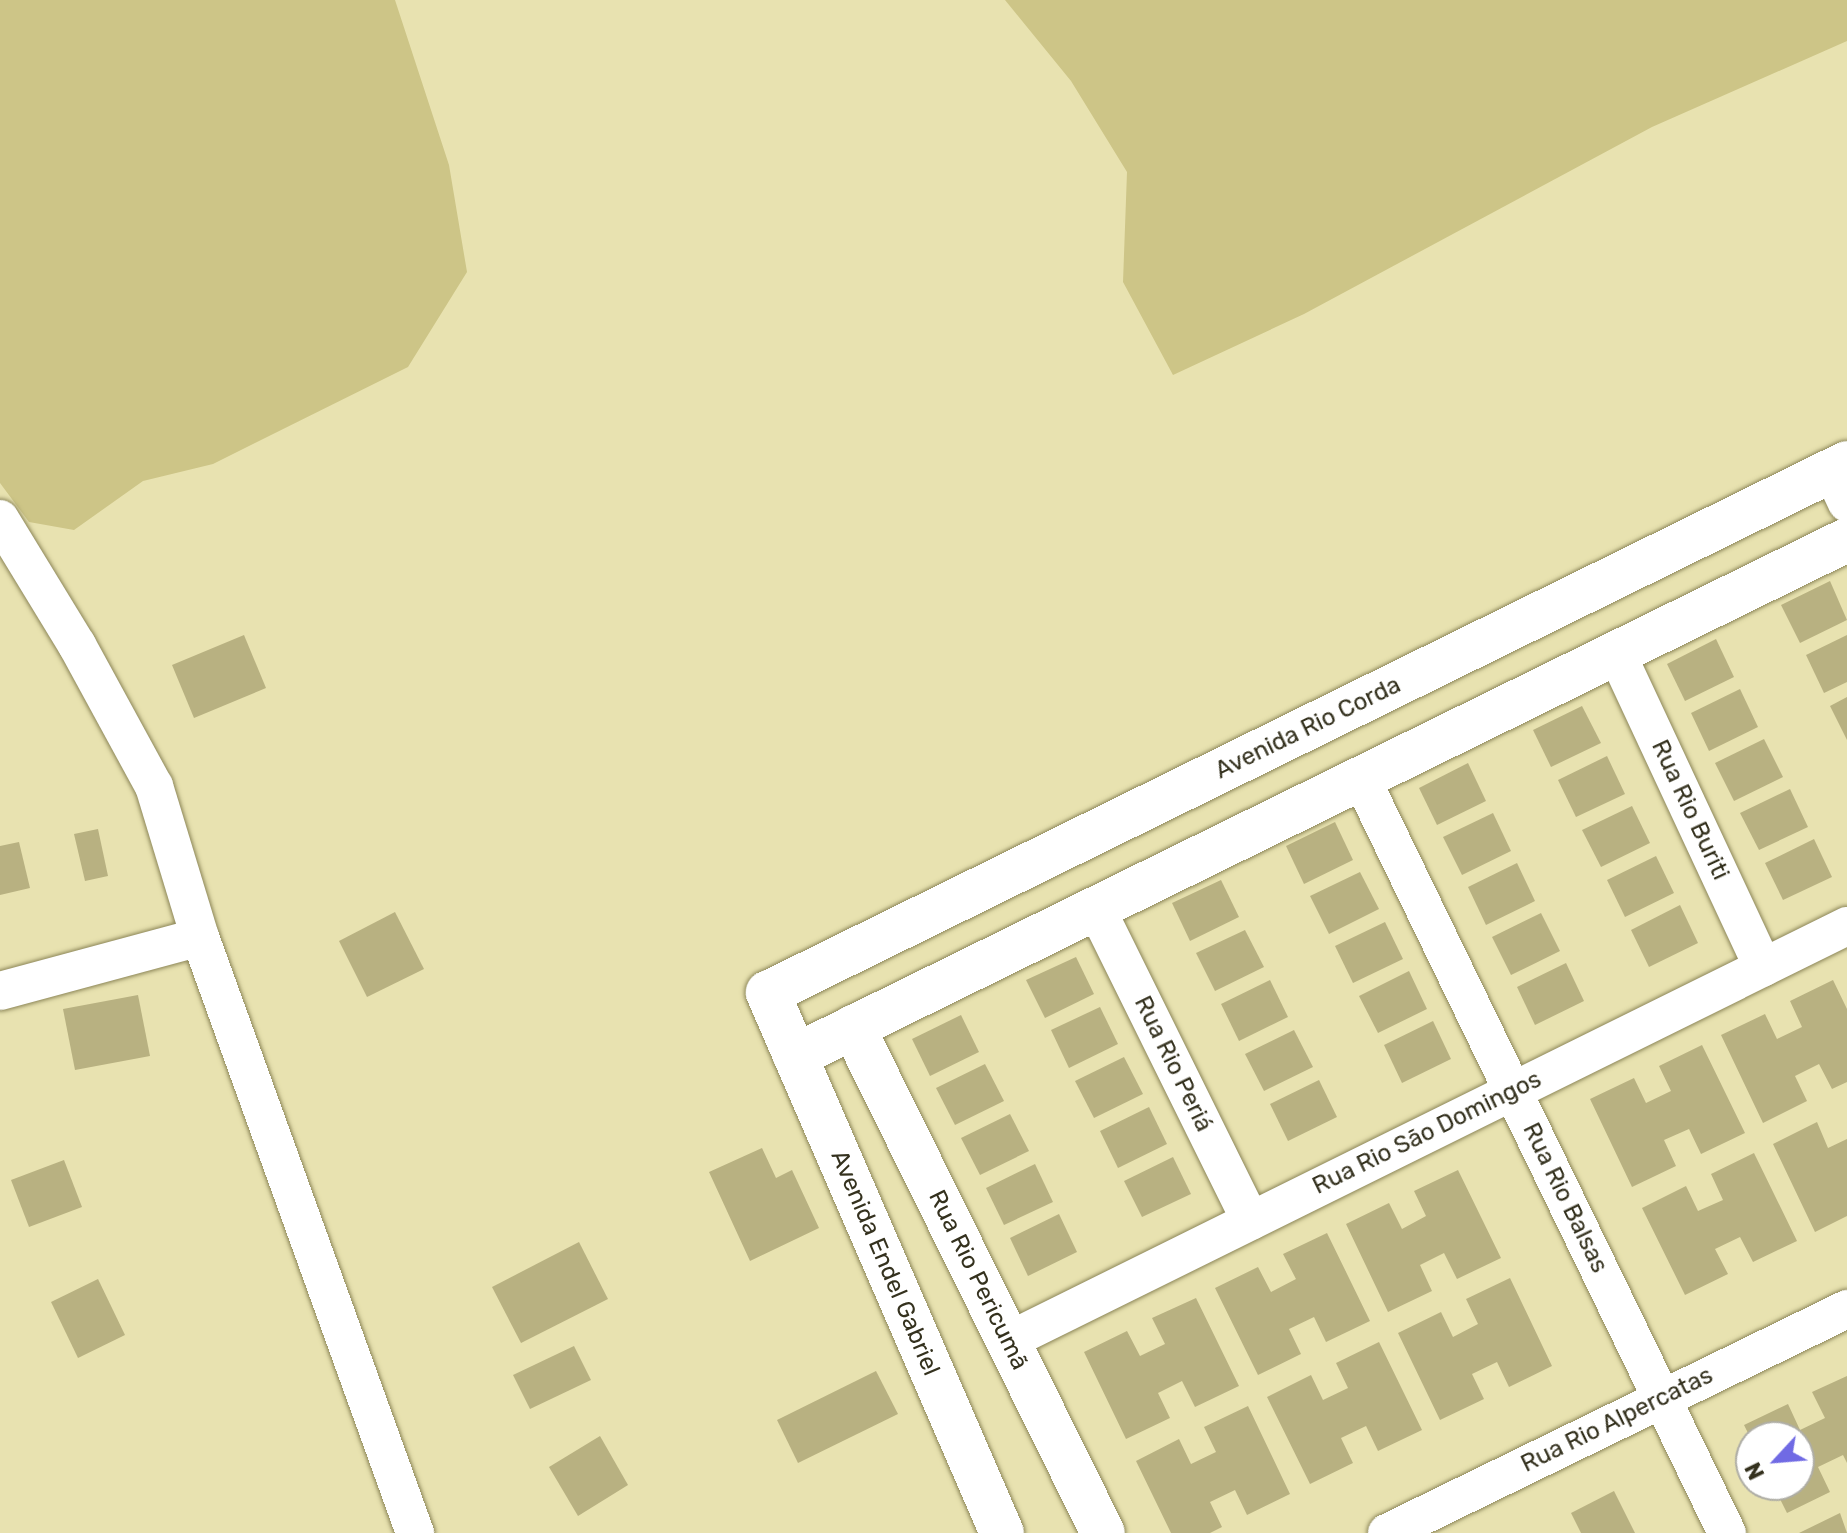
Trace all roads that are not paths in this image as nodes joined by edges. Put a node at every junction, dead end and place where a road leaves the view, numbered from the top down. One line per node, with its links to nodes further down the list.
1 (1842, 479): 11 (street, Avenida Rio Corda)
2 (0, 519): 8 (street)
3 (1847, 540): 4 (street)
4 (1616, 652): 5 (street); 9 (street, Rua Rio Buriti)
5 (1361, 778): 6 (street); 14 (street, Rua Rio Balsas)
6 (1096, 908): 12 (street); 15 (street, Rua Rio Periá)
7 (1847, 926): 9 (street, Rua Rio São Domingos)
8 (200, 937): 10 (street); 19 (street)
9 (1763, 967): 14 (street, Rua Rio São Domingos)
10 (0, 991)
11 (768, 993): 13 (street, Avenida Endel Gabriel)
12 (853, 1027): 13 (street); 17 (street, Rua Rio Pericumã)
13 (795, 1056): 20 (street, Avenida Endel Gabriel)
14 (1513, 1091): 15 (street, Rua Rio São Domingos); 18 (street, Rua Rio Balsas)
15 (1251, 1221): 17 (street, Rua Rio São Domingos)
16 (1847, 1309): 18 (street, Rua Rio Alpercatas)
17 (1008, 1341): 21 (street, Rua Rio Pericumã)
18 (1661, 1398): 22 (street, Rua Rio Alpercatas); 23 (street, Rua Rio Balsas)
19 (415, 1533)
20 (1002, 1533)
21 (1103, 1533)
22 (1387, 1533)
23 (1727, 1533)

